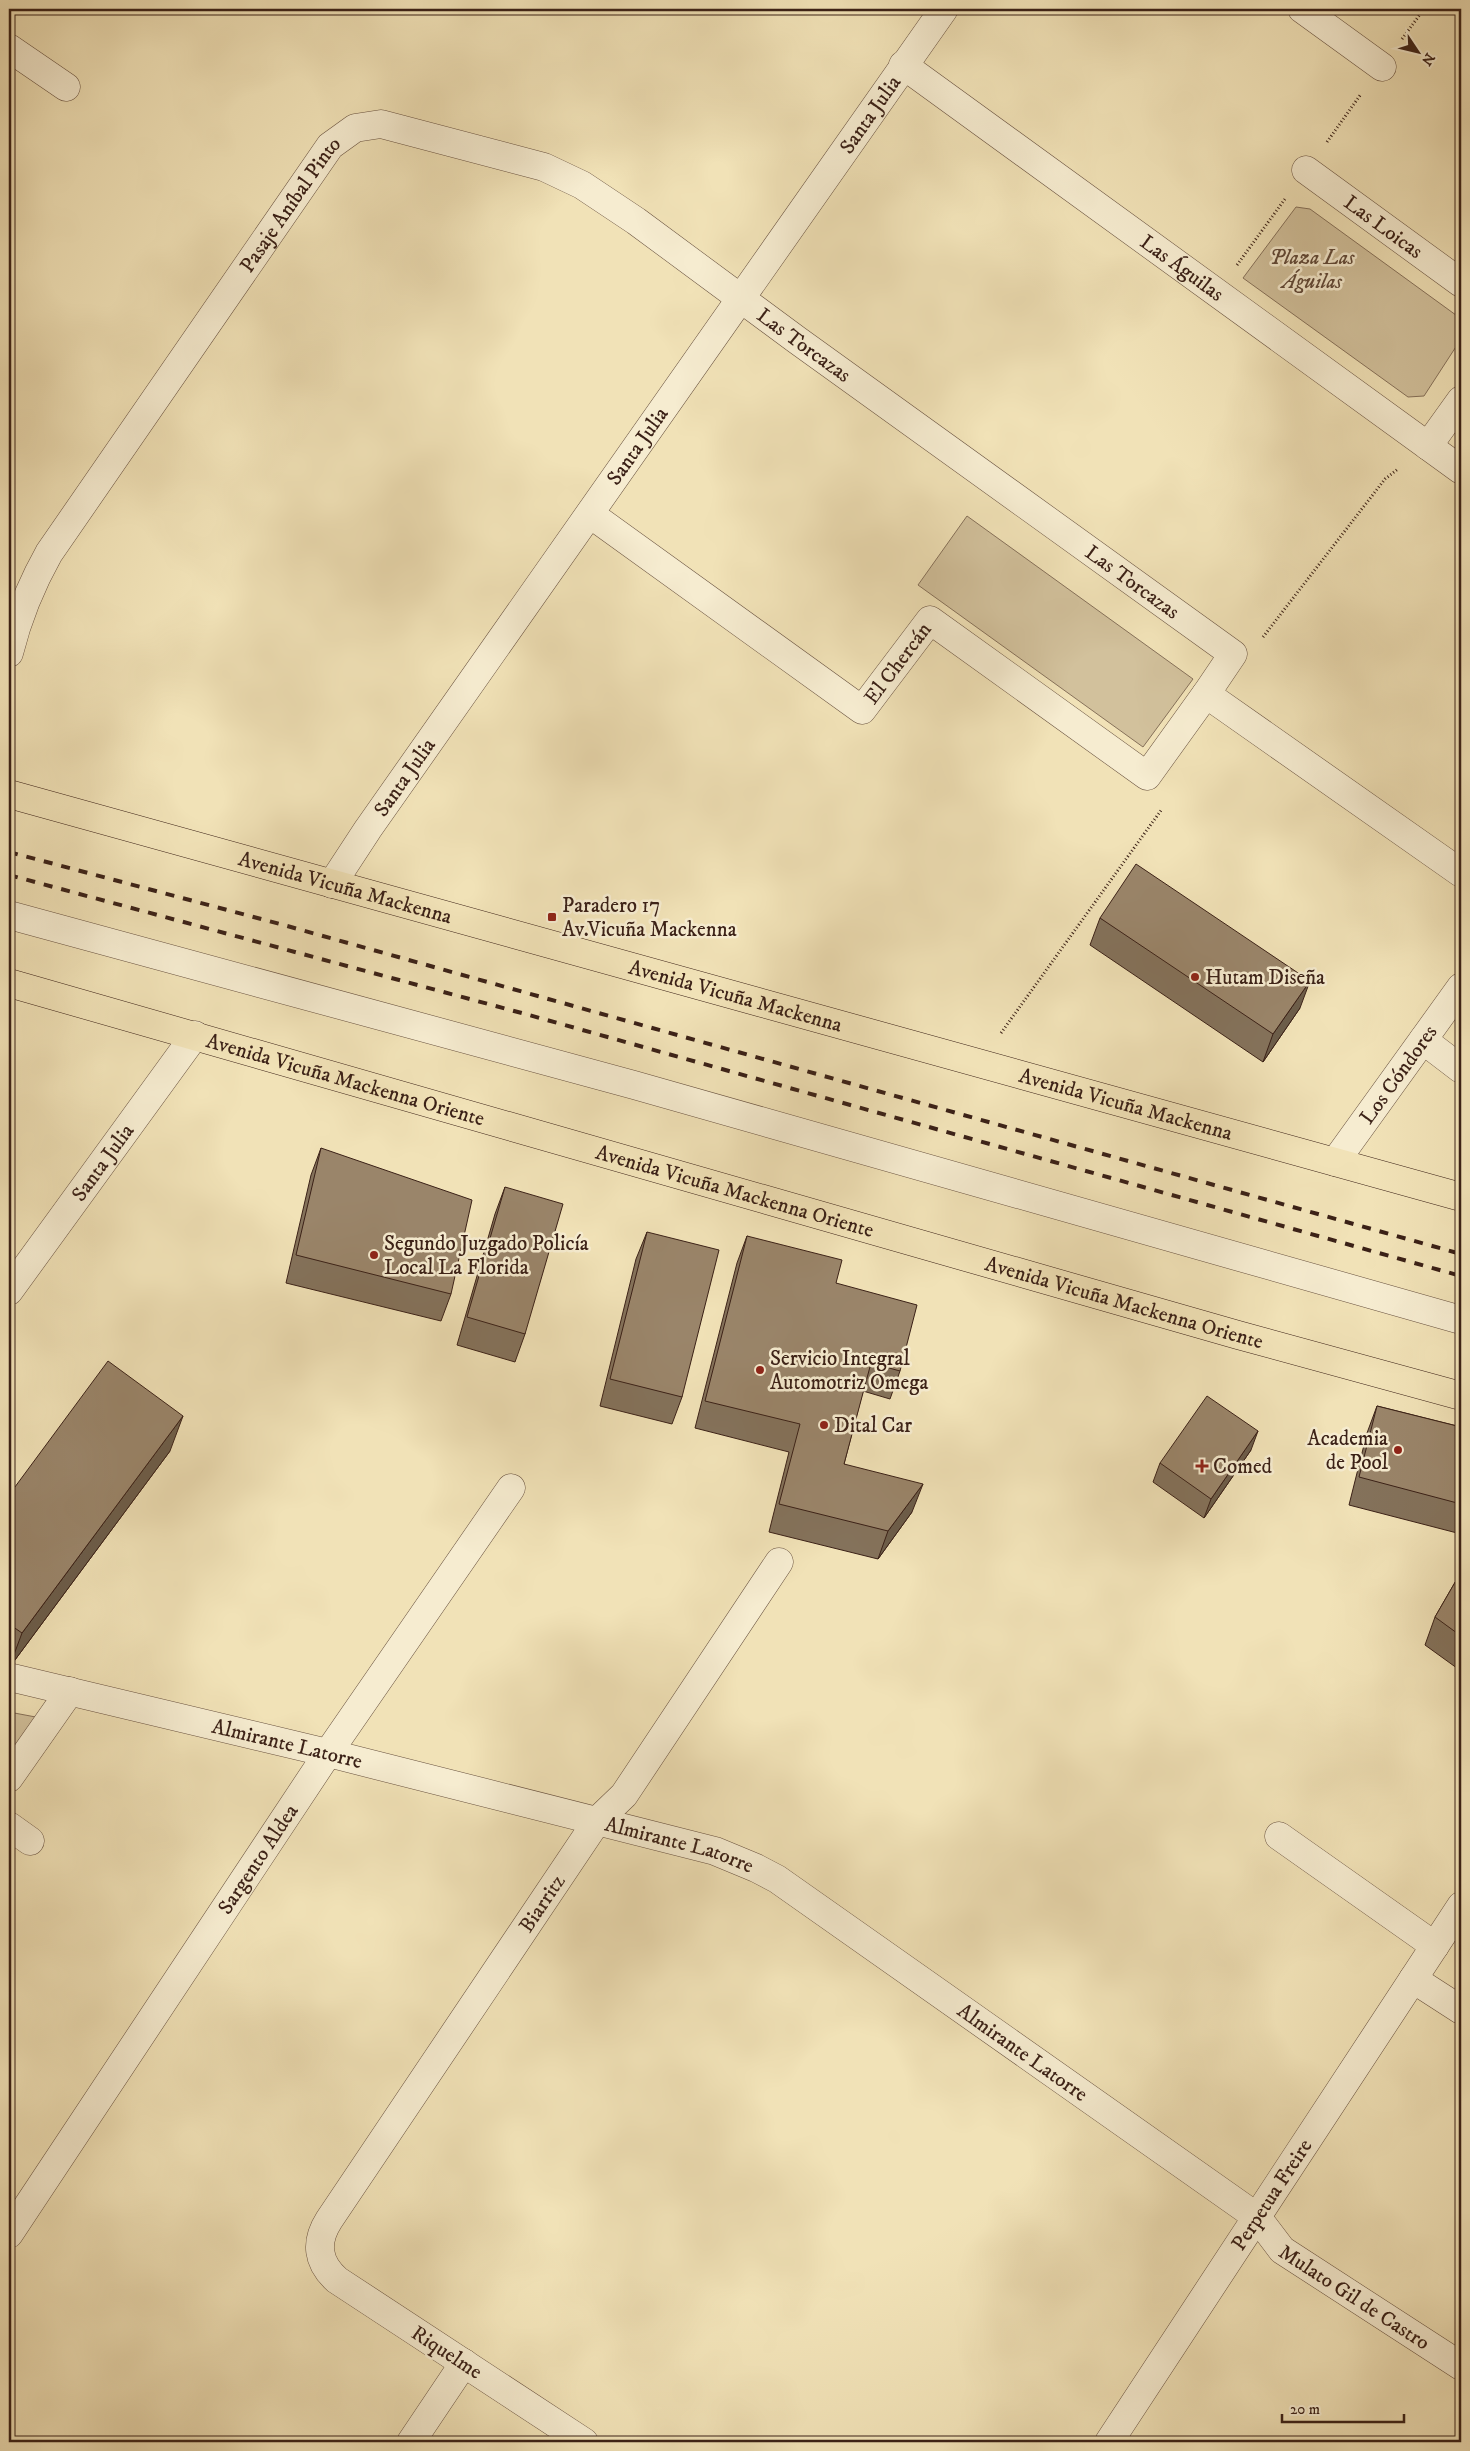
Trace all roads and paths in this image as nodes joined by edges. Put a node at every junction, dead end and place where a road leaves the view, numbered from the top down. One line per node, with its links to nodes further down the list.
1 (944, 9): 4 (street, Santa Julia)
2 (1302, 9): 5 (street)
3 (9, 48): 6 (street)
4 (903, 65): 9 (street, Las Águilas); 10 (street, Santa Julia)
5 (1382, 67)
6 (66, 87)
7 (1306, 170): 8 (street, Las Loicas); 9 (path)
8 (1461, 283)
9 (1217, 292): 12 (street, Las Águilas)
10 (740, 297): 14 (street, Santa Julia); 15 (street, Pasaje Aníbal Pinto); 16 (street, Las Torcazas)
11 (1461, 400): 12 (street)
12 (1428, 446): 13 (street, Las Águilas); 16 (path)
13 (1461, 470)
14 (590, 514): 18 (street, El Chercán); 21 (street, Santa Julia)
15 (9, 653)
16 (1233, 654): 17 (street)
17 (1206, 694): 18 (street); 20 (street)
18 (1147, 776): 27 (path)
19 (9, 794): 21 (main road, Avenida Vicuña Mackenna)
20 (1461, 873)
21 (332, 884): 27 (main road, Avenida Vicuña Mackenna)
22 (9, 915): 32 (street)
23 (9, 983): 25 (main road, Avenida Vicuña Mackenna Oriente)
24 (1461, 987): 26 (street, Los Cóndores)
25 (195, 1035): 31 (street, Santa Julia); 33 (main road, Avenida Vicuña Mackenna Oriente)
26 (1422, 1040): 28 (street); 29 (street, Los Cóndores)
27 (975, 1062): 29 (main road, Avenida Vicuña Mackenna)
28 (1461, 1069)
29 (1335, 1162): 30 (main road, Avenida Vicuña Mackenna)
30 (1458, 1192)
31 (9, 1291)
32 (1461, 1320)
33 (1461, 1396)
34 (511, 1488): 38 (street, Sargento Aldea)
35 (778, 1562): 40 (street, Biarritz)
36 (9, 1677): 37 (street, Almirante Latorre)
37 (70, 1691): 38 (street, Almirante Latorre); 39 (street)
38 (328, 1753): 40 (street, Almirante Latorre); 47 (street, Sargento Aldea)
39 (9, 1778)
40 (597, 1822): 46 (street, Almirante Latorre); 48 (street, Biarritz)
41 (1279, 1836): 43 (street)
42 (1461, 1906): 43 (street, Perpetua Freire)
43 (1435, 1946): 44 (street, Perpetua Freire)
44 (1413, 1979): 45 (street); 46 (street, Perpetua Freire)
45 (1461, 2010)
46 (1257, 2217): 50 (street, Mulato Gil de Castro); 53 (street, Perpetua Freire)
47 (9, 2234)
48 (320, 2254): 49 (street, Riquelme)
49 (464, 2363): 51 (street); 52 (street, Riquelme)
50 (1461, 2366)
51 (411, 2442)
52 (584, 2442)
53 (1109, 2442)

